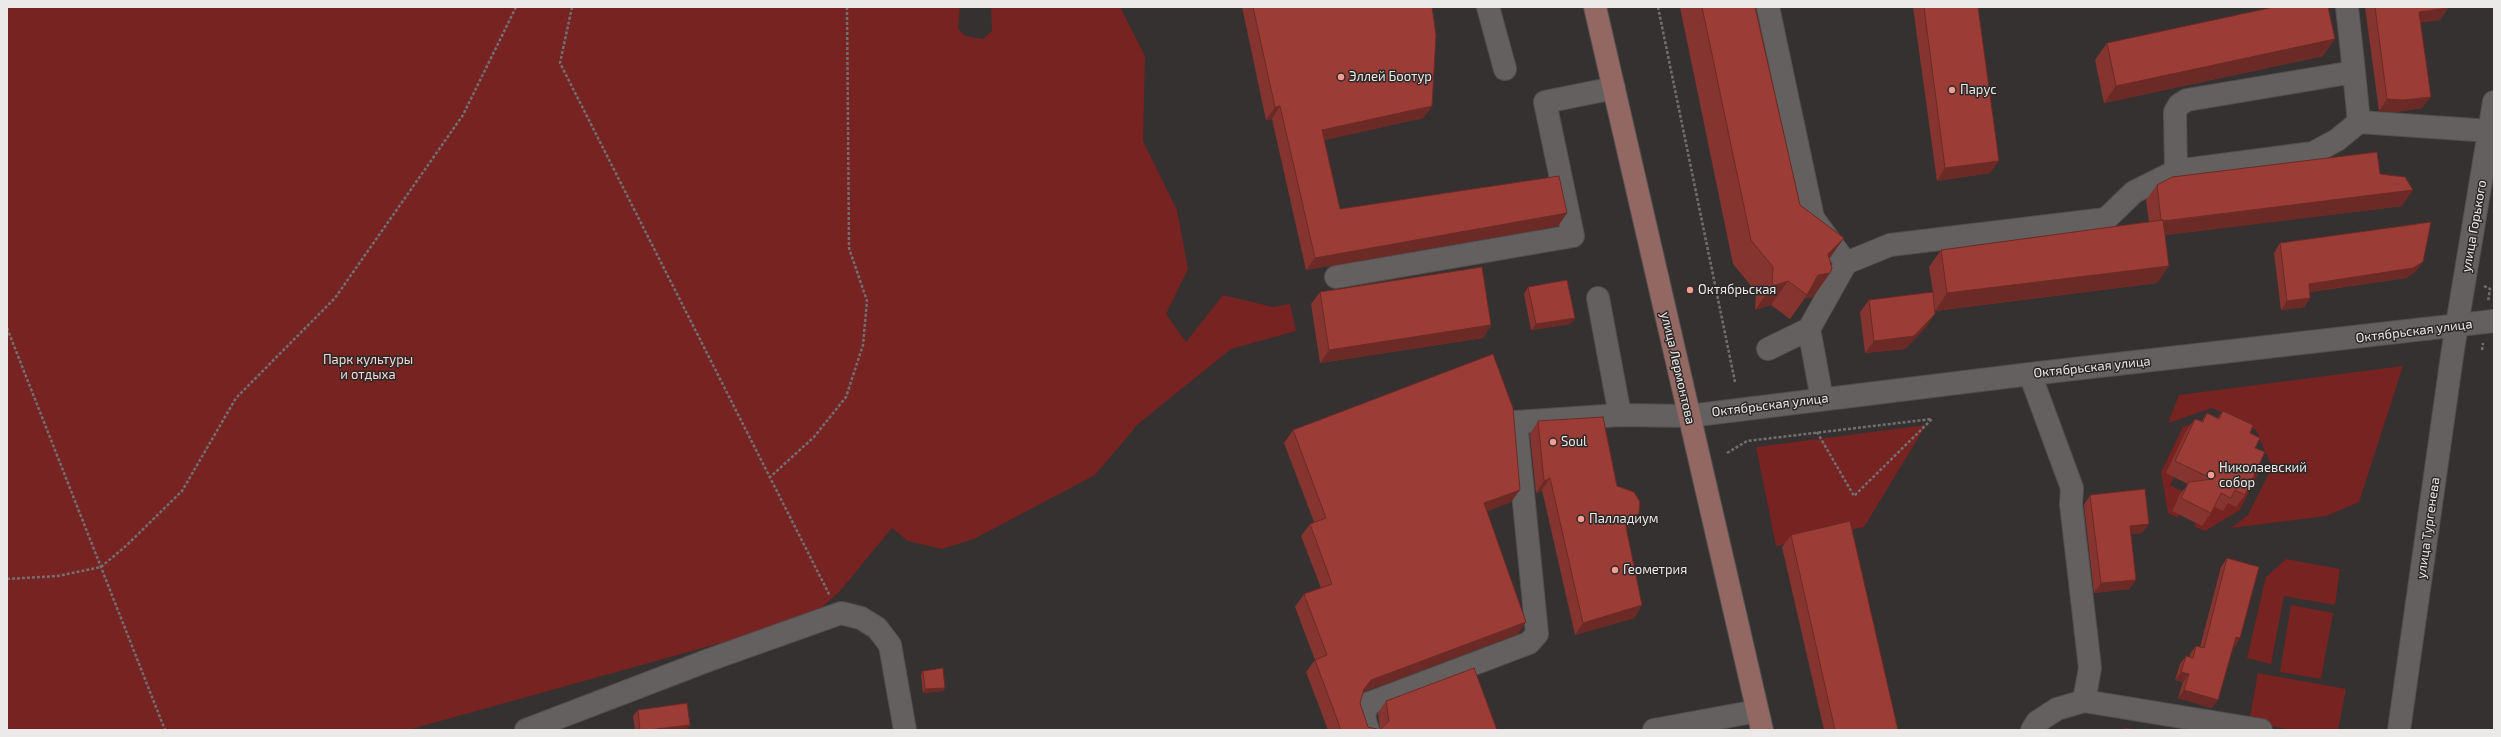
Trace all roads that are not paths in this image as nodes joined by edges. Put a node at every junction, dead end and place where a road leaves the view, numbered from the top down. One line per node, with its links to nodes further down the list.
1 (1488, 7): 5 (street)
2 (1595, 7): 7 (main road, улица Лермонтова)
3 (1768, 7): 12 (street)
4 (2347, 7): 6 (street)
5 (1505, 69)
6 (2354, 72): 9 (street); 11 (street)
7 (1614, 88): 13 (street); 22 (main road, улица Лермонтова)
8 (2494, 102): 10 (street, улица Горького)
9 (2359, 122): 10 (street); 11 (street)
10 (2490, 131): 16 (street, улица Горького)
11 (2176, 171): 12 (street)
12 (1846, 264): 17 (street)
13 (1336, 277)
14 (1598, 298): 21 (street)
15 (2494, 321): 16 (street, Октябрьская улица)
16 (2457, 327): 19 (street, Октябрьская улица); 31 (street, улица Тургенева)
17 (1809, 329): 18 (street); 20 (street)
18 (1768, 350)
19 (2030, 374): 20 (street, Октябрьская улица); 23 (street)
20 (1822, 399): 22 (street, Октябрьская улица)
21 (1620, 415): 22 (street, Октябрьская улица); 27 (street, Октябрьская улица)
22 (1689, 416): 24 (main road, улица Лермонтова)
23 (2084, 701): 29 (street); 30 (street)
24 (1760, 720): 28 (street)
25 (526, 730): 26 (street)
26 (905, 730)
27 (1368, 730)
28 (1654, 730)
29 (2032, 730)
30 (2261, 730)
31 (2399, 730)

